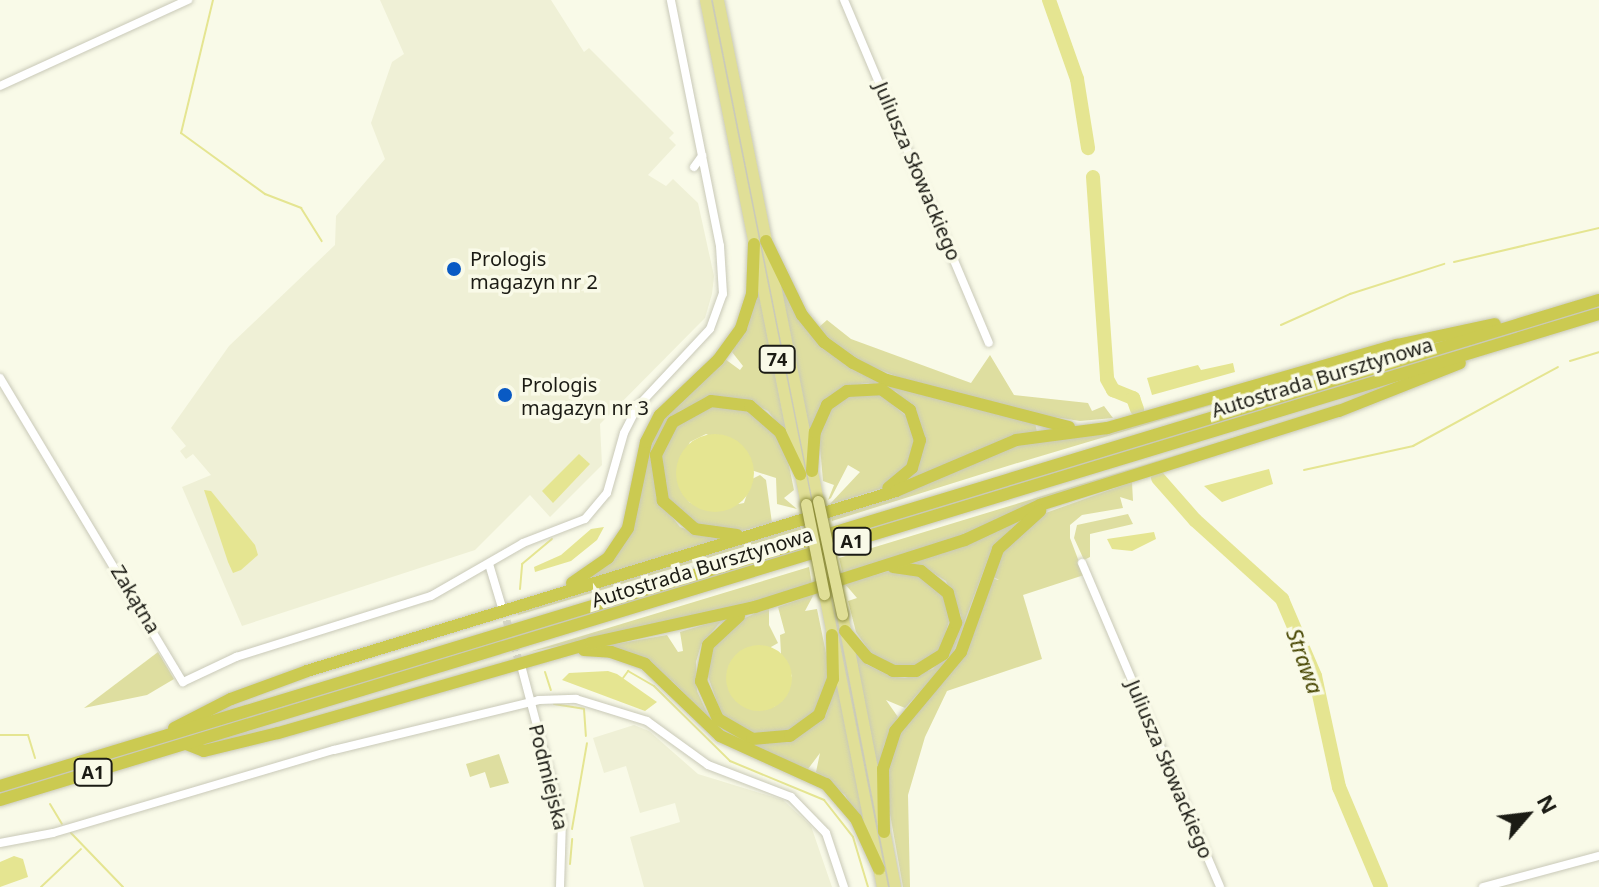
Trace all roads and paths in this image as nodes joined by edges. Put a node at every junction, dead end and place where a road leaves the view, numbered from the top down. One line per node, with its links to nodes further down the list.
1 (188, 0): 6 (street)
2 (671, 0): 7 (street)
3 (705, 0): 9 (main road, 74)
4 (718, 0): 9 (main road, 74)
5 (844, 0): 14 (street, Juliusza Słowackiego)
6 (0, 86)
7 (702, 156): 8 (street); 23 (street)
8 (694, 167)
9 (760, 243): 16 (highway); 17 (main road, 74); 25 (highway)
10 (1599, 300): 11 (highway, Autostrada Bursztynowa / A1)
11 (1573, 308): 16 (highway); 32 (highway, Autostrada Bursztynowa / A1)
12 (1599, 314): 13 (highway, Autostrada Bursztynowa / A1)
13 (1519, 338): 18 (highway); 33 (highway, Autostrada Bursztynowa / A1)
14 (989, 343)
15 (0, 378): 23 (street, Zakątna)
16 (1088, 429): 19 (highway)
17 (806, 472): 19 (highway); 20 (main road); 21 (highway)
18 (1072, 495): 24 (highway); 36 (highway)
19 (869, 498): 21 (highway)
20 (812, 502): 28 (main road, bridge); 28 (main road, bridge)
21 (767, 529): 25 (highway)
22 (1082, 563): 44 (street, Juliusza Słowackiego)
23 (489, 564): 26 (street)
24 (874, 570): 27 (highway); 28 (highway)
25 (544, 596): 32 (highway)
26 (501, 604)
27 (755, 607): 28 (highway); 29 (highway)
28 (839, 633): 36 (main road); 39 (main road)
29 (557, 652): 33 (highway); 39 (highway)
30 (522, 669): 31 (street, Podmiejska)
31 (531, 702): 37 (street); 40 (street, Podmiejska); 41 (street)
32 (158, 738): 34 (highway, Autostrada Bursztynowa / A1)
33 (186, 744): 35 (highway, Autostrada Bursztynowa / A1)
34 (0, 786)
35 (0, 800)
36 (884, 832): 43 (main road)
37 (0, 843)
38 (1599, 856): 45 (street)
39 (879, 869): 42 (main road)
40 (560, 887)
41 (844, 887)
42 (882, 887)
43 (895, 887)
44 (1220, 887)
45 (1483, 887)

